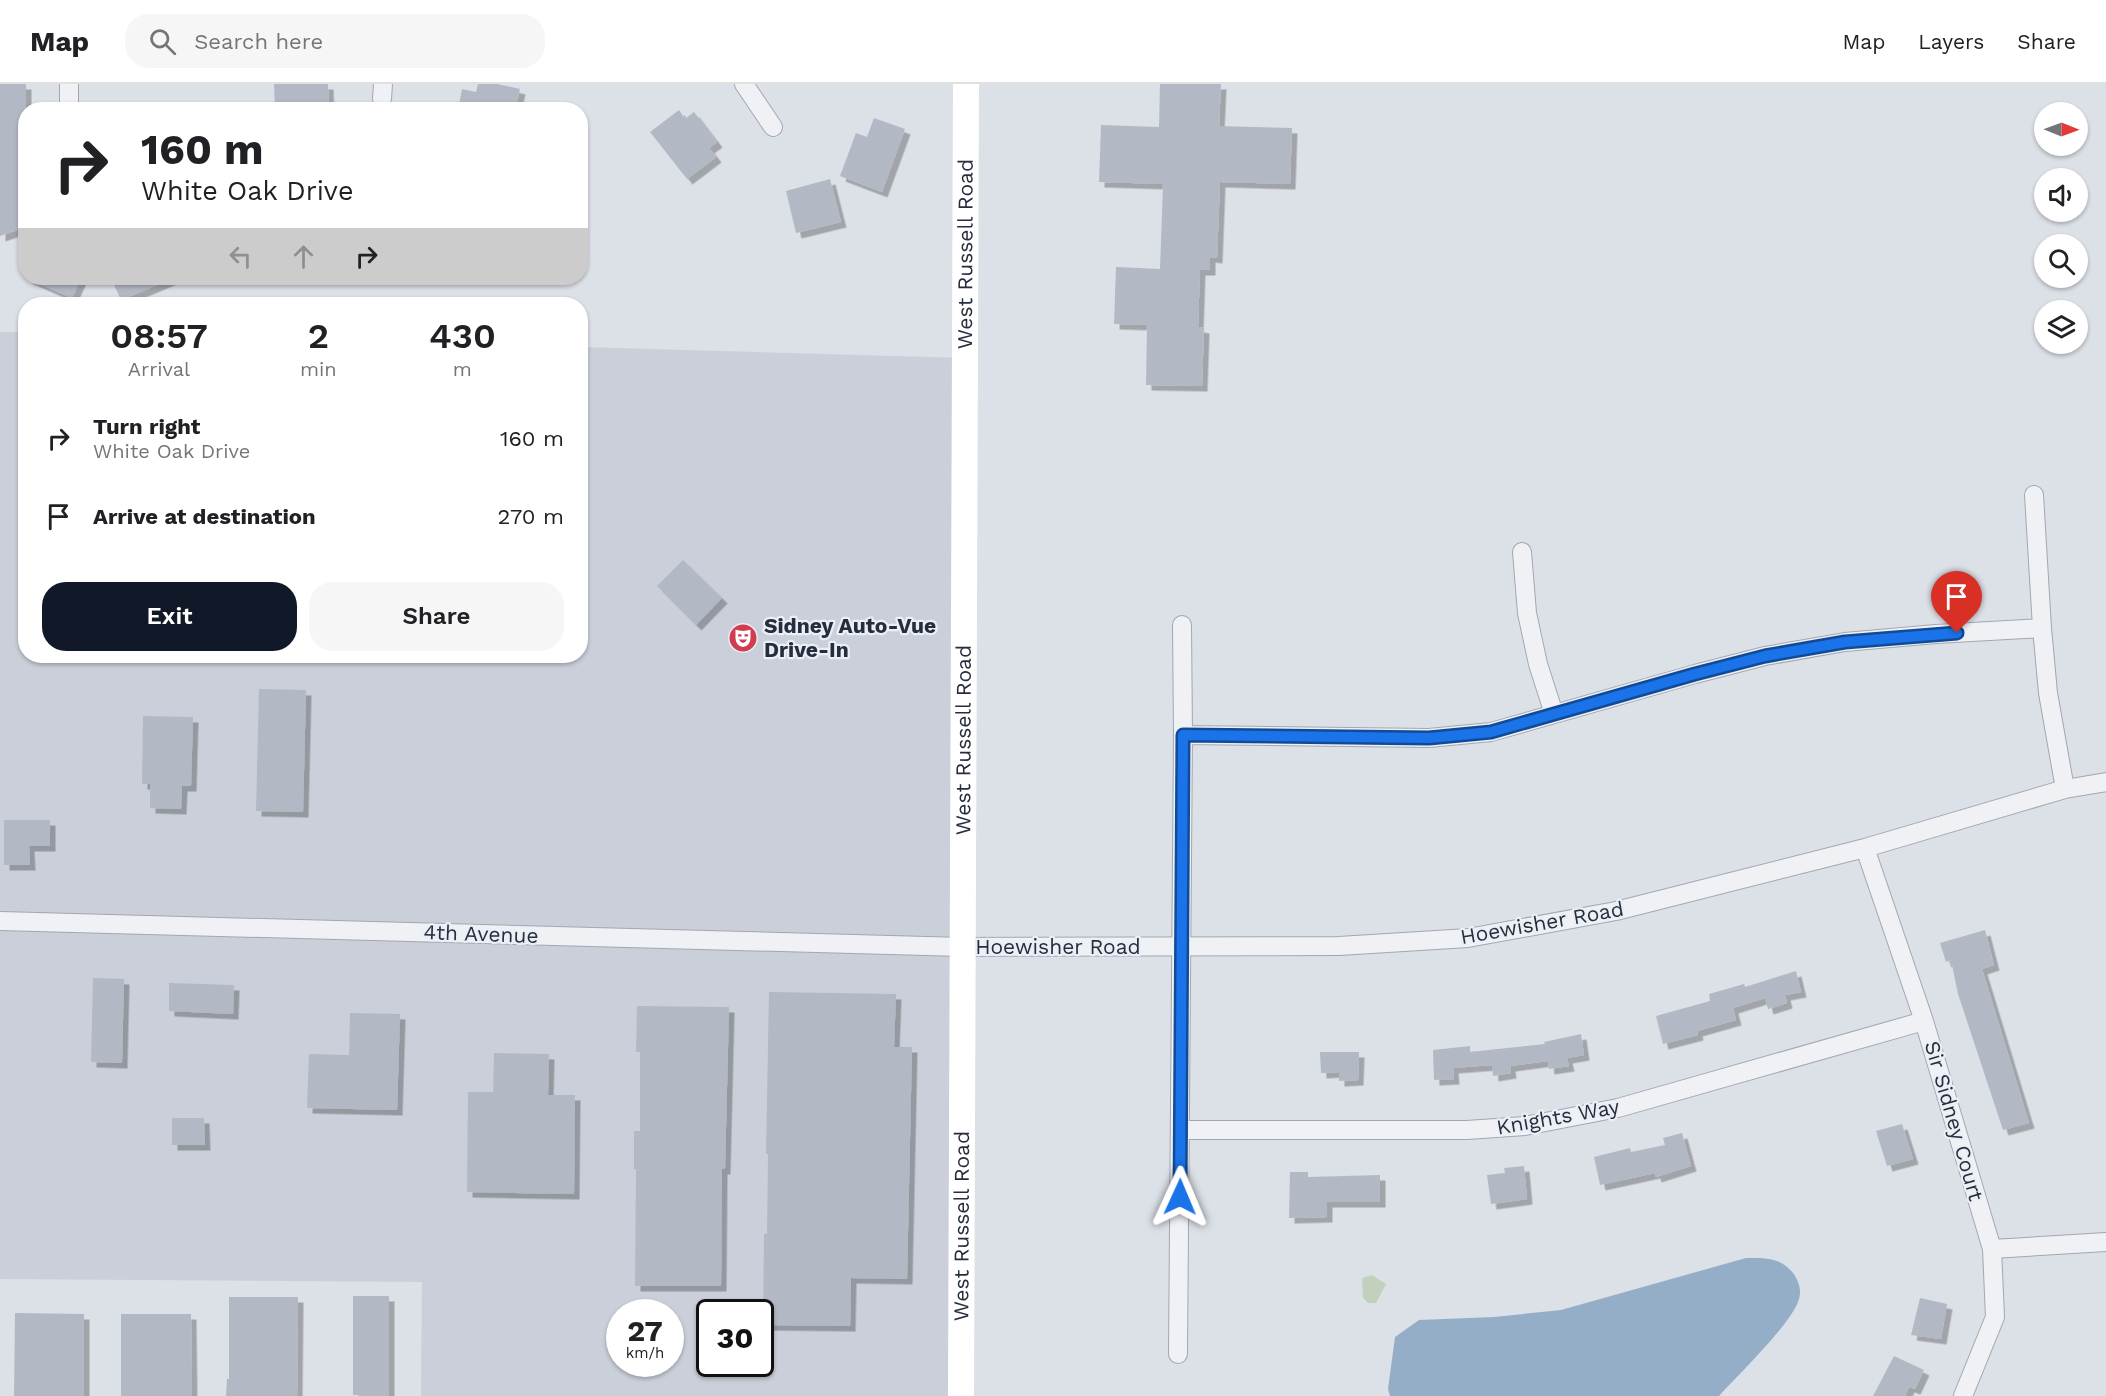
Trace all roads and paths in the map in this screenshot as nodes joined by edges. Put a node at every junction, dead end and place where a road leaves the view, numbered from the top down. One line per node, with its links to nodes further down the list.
1 (69, 84): 4 (street)
2 (744, 84): 5 (street)
3 (966, 84): 16 (street, West Russell Road)
4 (69, 102)
5 (773, 127)
6 (2034, 495): 9 (street)
7 (1522, 552): 10 (street)
8 (1182, 625): 11 (street)
9 (2042, 628): 10 (street); 13 (street)
10 (1554, 714): 11 (street)
11 (1183, 735): 17 (street)
12 (2106, 782): 13 (street, Hoewisher Road)
13 (2065, 789): 14 (street, Hoewisher Road)
14 (1865, 848): 17 (street, Hoewisher Road); 18 (street, Sir Sidney Court)
15 (0, 921): 16 (street, 4th Avenue)
16 (963, 947): 17 (street, Hoewisher Road); 23 (street, West Russell Road)
17 (1181, 947): 19 (street)
18 (1924, 1021): 19 (street, Knights Way); 21 (street, Sir Sidney Court)
19 (1181, 1130): 22 (street)
20 (2106, 1242): 21 (street)
21 (1992, 1249): 24 (street, Sir Sidney Court)
22 (1178, 1354)
23 (961, 1396)
24 (1963, 1396)

